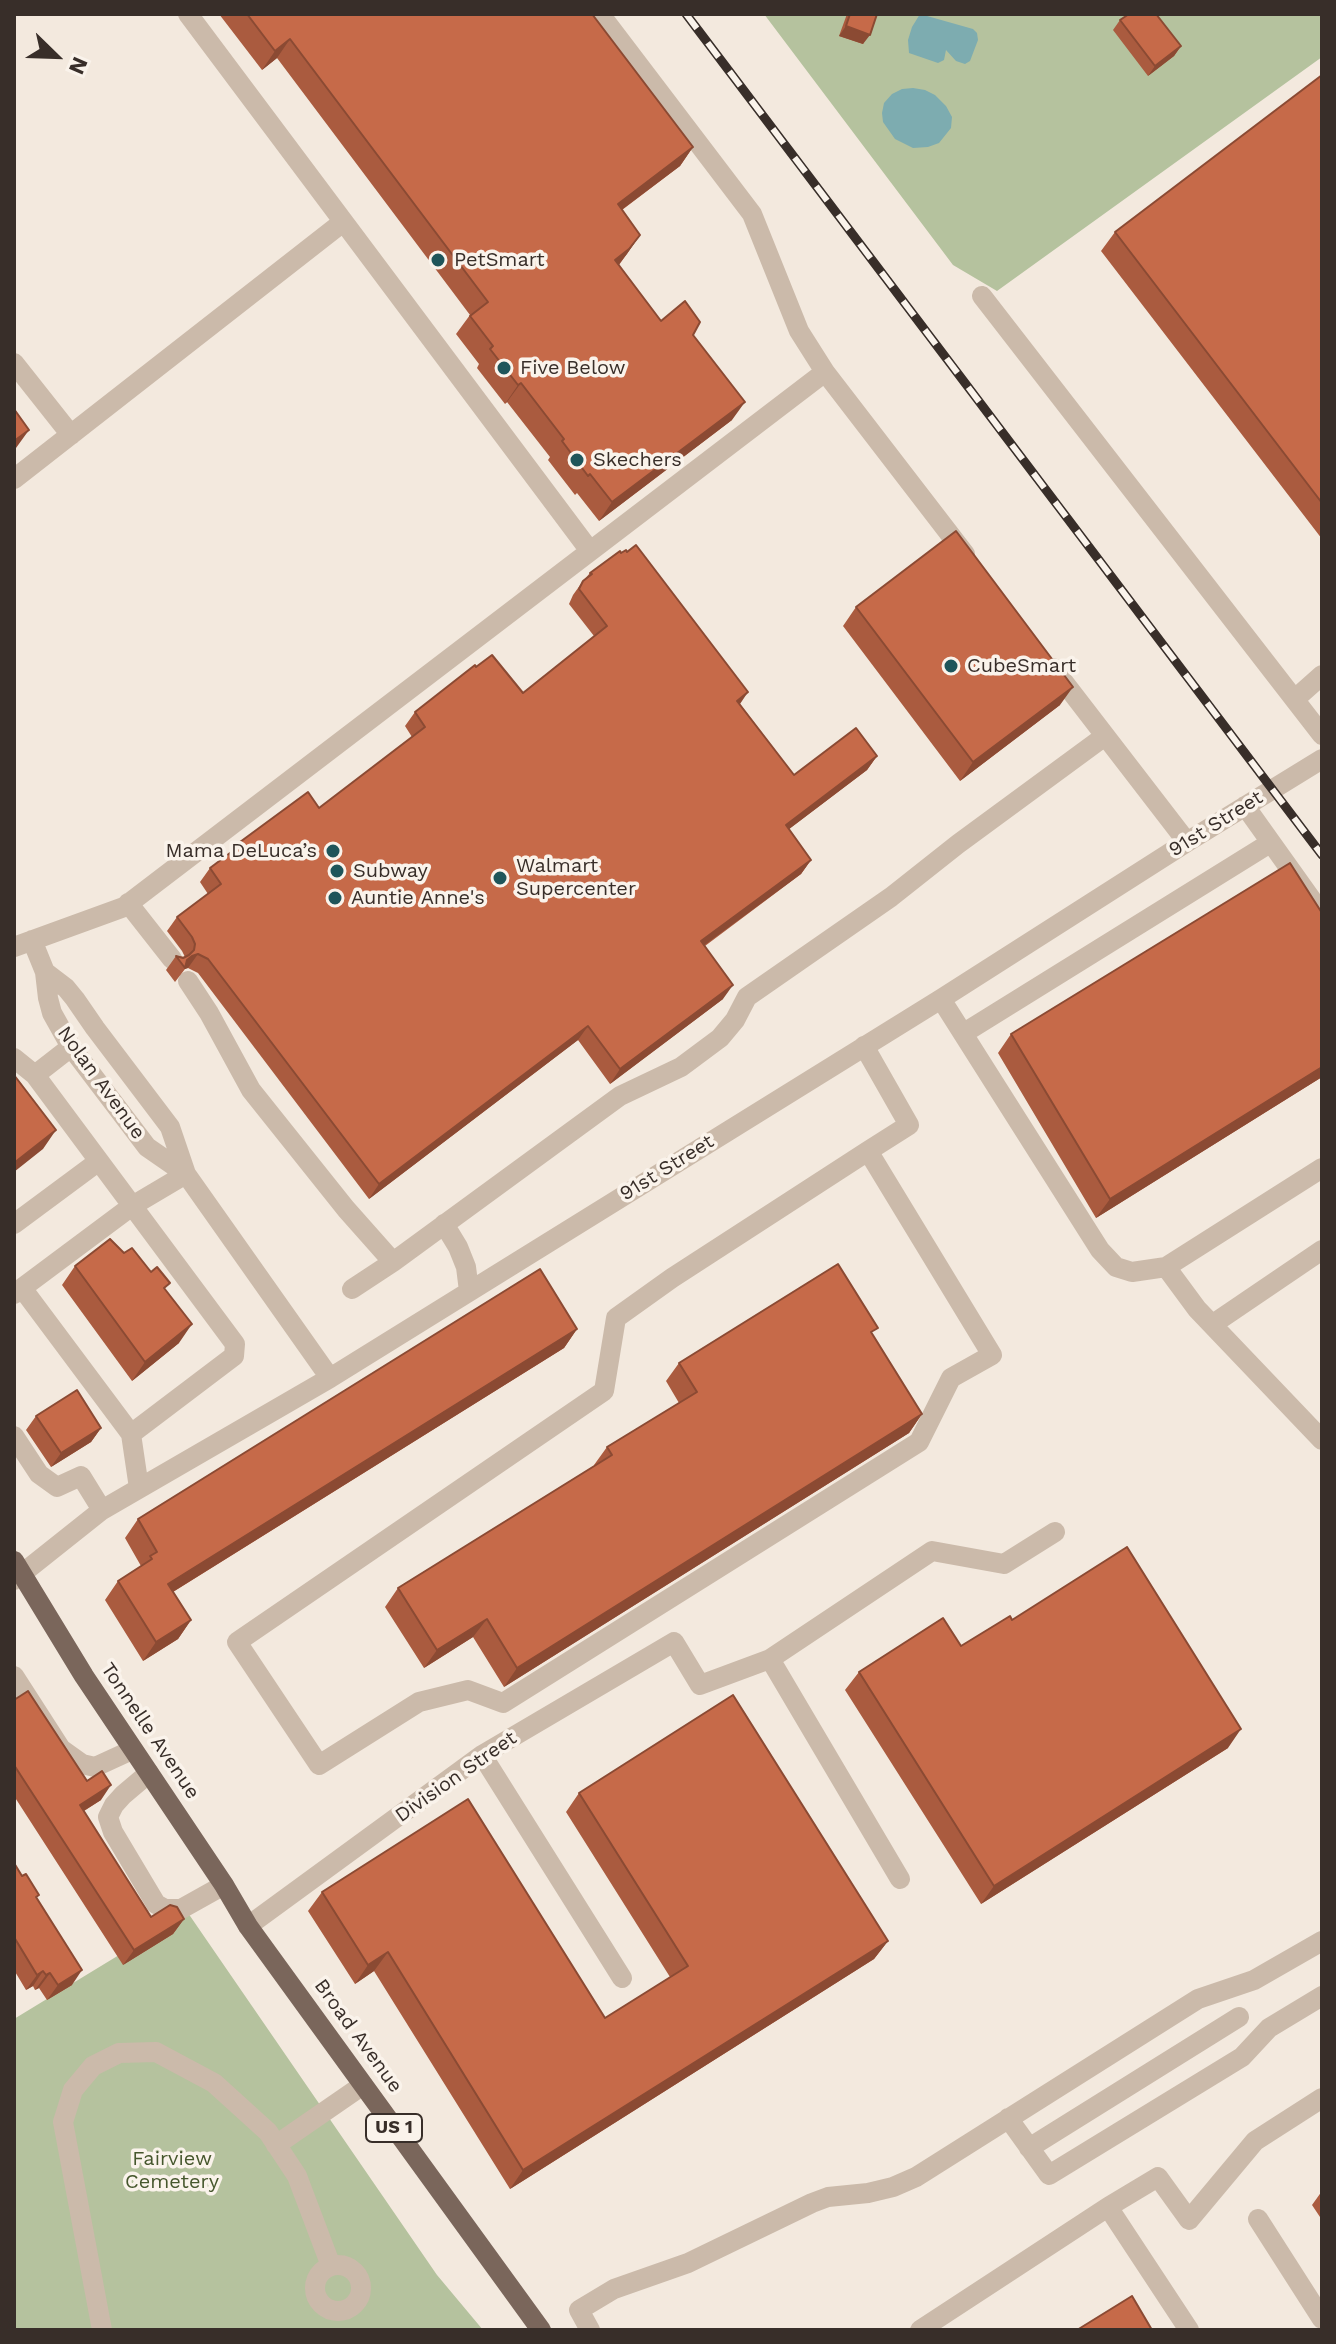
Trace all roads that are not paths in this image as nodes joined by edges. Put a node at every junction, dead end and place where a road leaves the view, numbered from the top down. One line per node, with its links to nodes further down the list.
1 (188, 14): 3 (street)
2 (600, 14): 6 (street)
3 (343, 222): 7 (street); 9 (street)
4 (982, 296): 13 (street)
5 (14, 363): 7 (street)
6 (825, 372): 9 (street); 10 (street)
7 (71, 435): 8 (street)
8 (14, 479)
9 (590, 551): 20 (street)
10 (975, 567)
11 (1040, 651): 15 (street)
12 (1322, 675): 13 (street)
13 (1295, 699): 14 (street)
14 (1322, 735)
15 (1105, 736): 18 (street); 38 (street)
16 (1322, 759): 17 (street, 91st Street)
17 (1239, 810): 18 (street, 91st Street); 19 (street)
18 (1187, 842): 26 (street, 91st Street)
19 (1270, 843): 21 (street); 27 (street)
20 (128, 903): 22 (street); 23 (street)
21 (1322, 914)
22 (23, 943): 24 (street, Nolan Avenue)
23 (172, 959)
24 (45, 972): 29 (street, Nolan Avenue); 35 (street, Nolan Avenue)
25 (188, 981): 40 (street)
26 (941, 999): 27 (street); 28 (street, 91st Street)
27 (964, 1033): 41 (street)
28 (864, 1046): 32 (street); 44 (street, 91st Street)
29 (71, 1047): 31 (street); 35 (street, Nolan Avenue)
30 (14, 1058): 31 (street)
31 (35, 1075): 33 (street)
32 (868, 1151): 56 (street); 56 (street)
33 (99, 1161): 36 (street); 37 (street)
34 (1322, 1168): 41 (street)
35 (186, 1174): 36 (street); 46 (street, Nolan Avenue)
36 (132, 1206): 43 (street); 47 (street)
37 (14, 1224)
38 (444, 1224): 40 (street); 44 (street)
39 (1322, 1250): 45 (street)
40 (393, 1262): 42 (street)
41 (1166, 1267): 45 (street)
42 (352, 1289)
43 (18, 1291): 47 (street)
44 (469, 1291): 46 (street, 91st Street)
45 (1213, 1324): 49 (street)
46 (330, 1378): 50 (street, 91st Street)
47 (131, 1434): 50 (street)
48 (14, 1436): 51 (street)
49 (1322, 1440)
50 (139, 1488): 51 (street, 91st Street)
51 (102, 1510): 53 (street, 91st Street)
52 (1055, 1532): 54 (street)
53 (17, 1572): 58 (main road, Tonnelle Avenue / US 1)
54 (770, 1659): 57 (street, Division Street); 61 (street)
55 (14, 1676): 58 (street)
56 (503, 1703): 57 (street)
57 (521, 1732): 59 (street, Division Street)
58 (132, 1750): 60 (main road, Tonnelle Avenue / US 1)
59 (482, 1755): 63 (street, Division Street); 65 (street)
60 (149, 1773): 62 (main road, Tonnelle Avenue / US 1); 62 (street)
61 (900, 1879)
62 (224, 1885): 63 (main road, Tonnelle Avenue / US 1)
63 (248, 1926): 70 (main road, Broad Avenue / US 1)
64 (1322, 1941): 66 (street)
65 (622, 1978)
66 (1222, 1990): 68 (street); 72 (street)
67 (1322, 1996): 69 (street)
68 (1239, 2017): 69 (street); 74 (street)
69 (1255, 2043): 74 (street)
70 (363, 2085): 73 (street); 80 (main road, Broad Avenue / US 1)
71 (1322, 2098): 75 (street)
72 (1008, 2118): 74 (street); 81 (street)
73 (276, 2145): 77 (street); 79 (street)
74 (1029, 2148)
75 (1108, 2207): 82 (street); 83 (street)
76 (1258, 2219): 78 (street)
77 (331, 2266)
78 (1322, 2319)
79 (102, 2330)
80 (541, 2330)
81 (590, 2330)
82 (920, 2330)
83 (1189, 2330)

